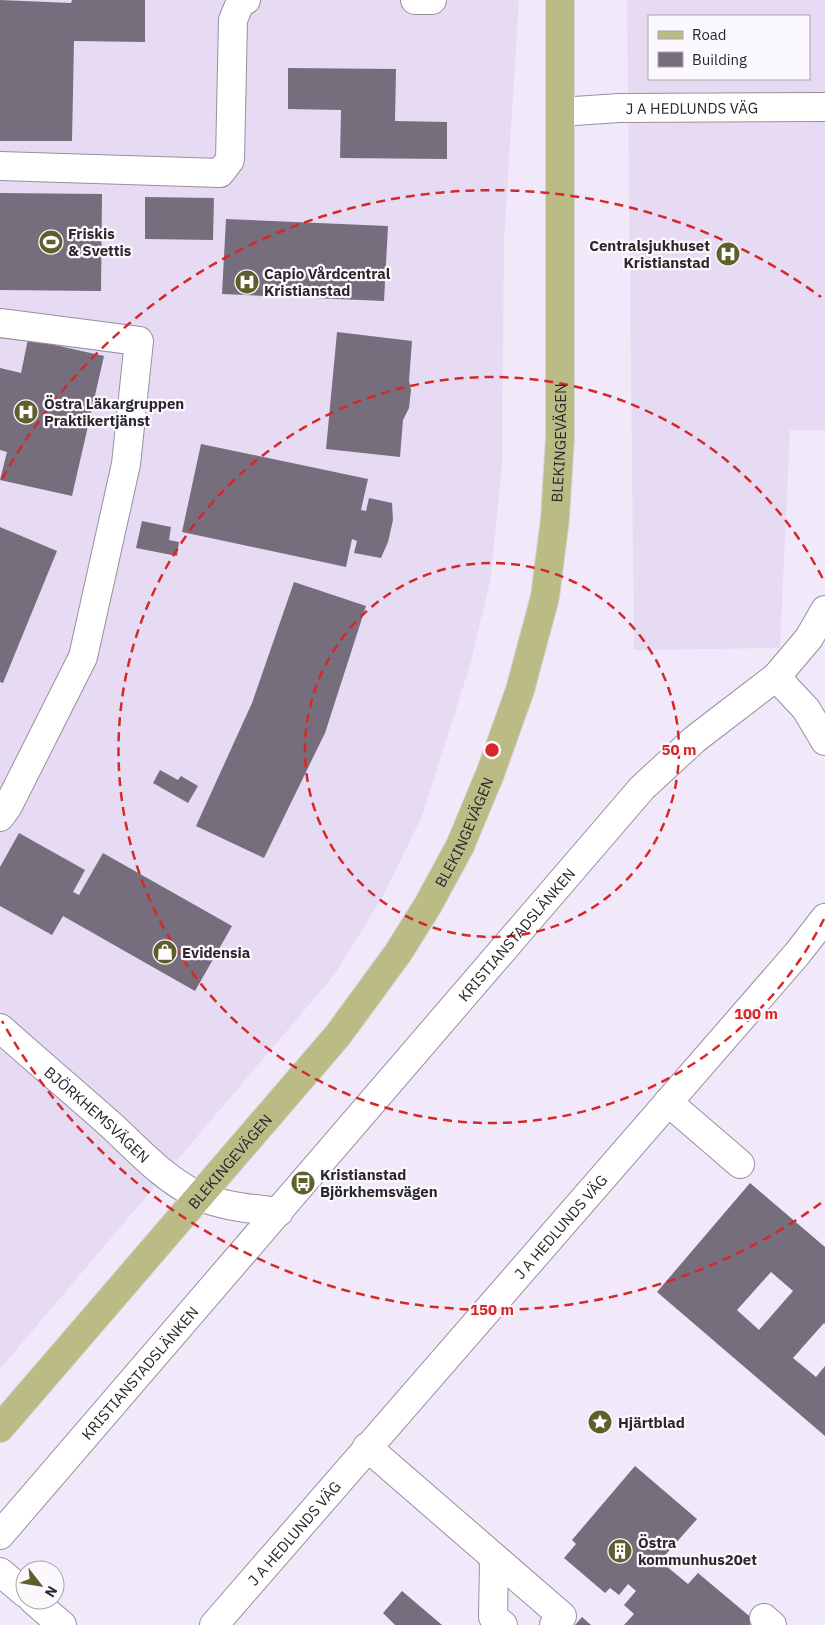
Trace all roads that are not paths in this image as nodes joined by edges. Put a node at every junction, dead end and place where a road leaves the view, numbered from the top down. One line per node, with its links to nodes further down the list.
1 (246, 0): 7 (street)
2 (415, 0): 3 (street)
3 (432, 0)
4 (560, 0): 6 (main road, BLEKINGEVÄGEN)
5 (825, 107): 6 (street, J A HEDLUNDS VÄG)
6 (560, 112): 17 (main road, BLEKINGEVÄGEN)
7 (0, 166)
8 (0, 323): 12 (street)
9 (825, 610): 10 (street)
10 (776, 677): 11 (street); 18 (street, KRISTIANSTADSLÄNKEN)
11 (825, 741)
12 (0, 817)
13 (825, 918): 15 (street, J A HEDLUNDS VÄG)
14 (0, 1028): 17 (street, BJÖRKHEMSVÄGEN)
15 (668, 1102): 16 (street); 20 (street, J A HEDLUNDS VÄG)
16 (740, 1164)
17 (199, 1196): 18 (street); 19 (main road, BLEKINGEVÄGEN)
18 (279, 1212): 21 (street, KRISTIANSTADSLÄNKEN)
19 (0, 1428)
20 (367, 1447): 22 (street); 27 (street, J A HEDLUNDS VÄG)
21 (0, 1536)
22 (494, 1559): 28 (street); 29 (street)
23 (0, 1572): 24 (street)
24 (15, 1585)
25 (45, 1610): 26 (street)
26 (62, 1625)
27 (214, 1625)
28 (503, 1625)
29 (554, 1625)

